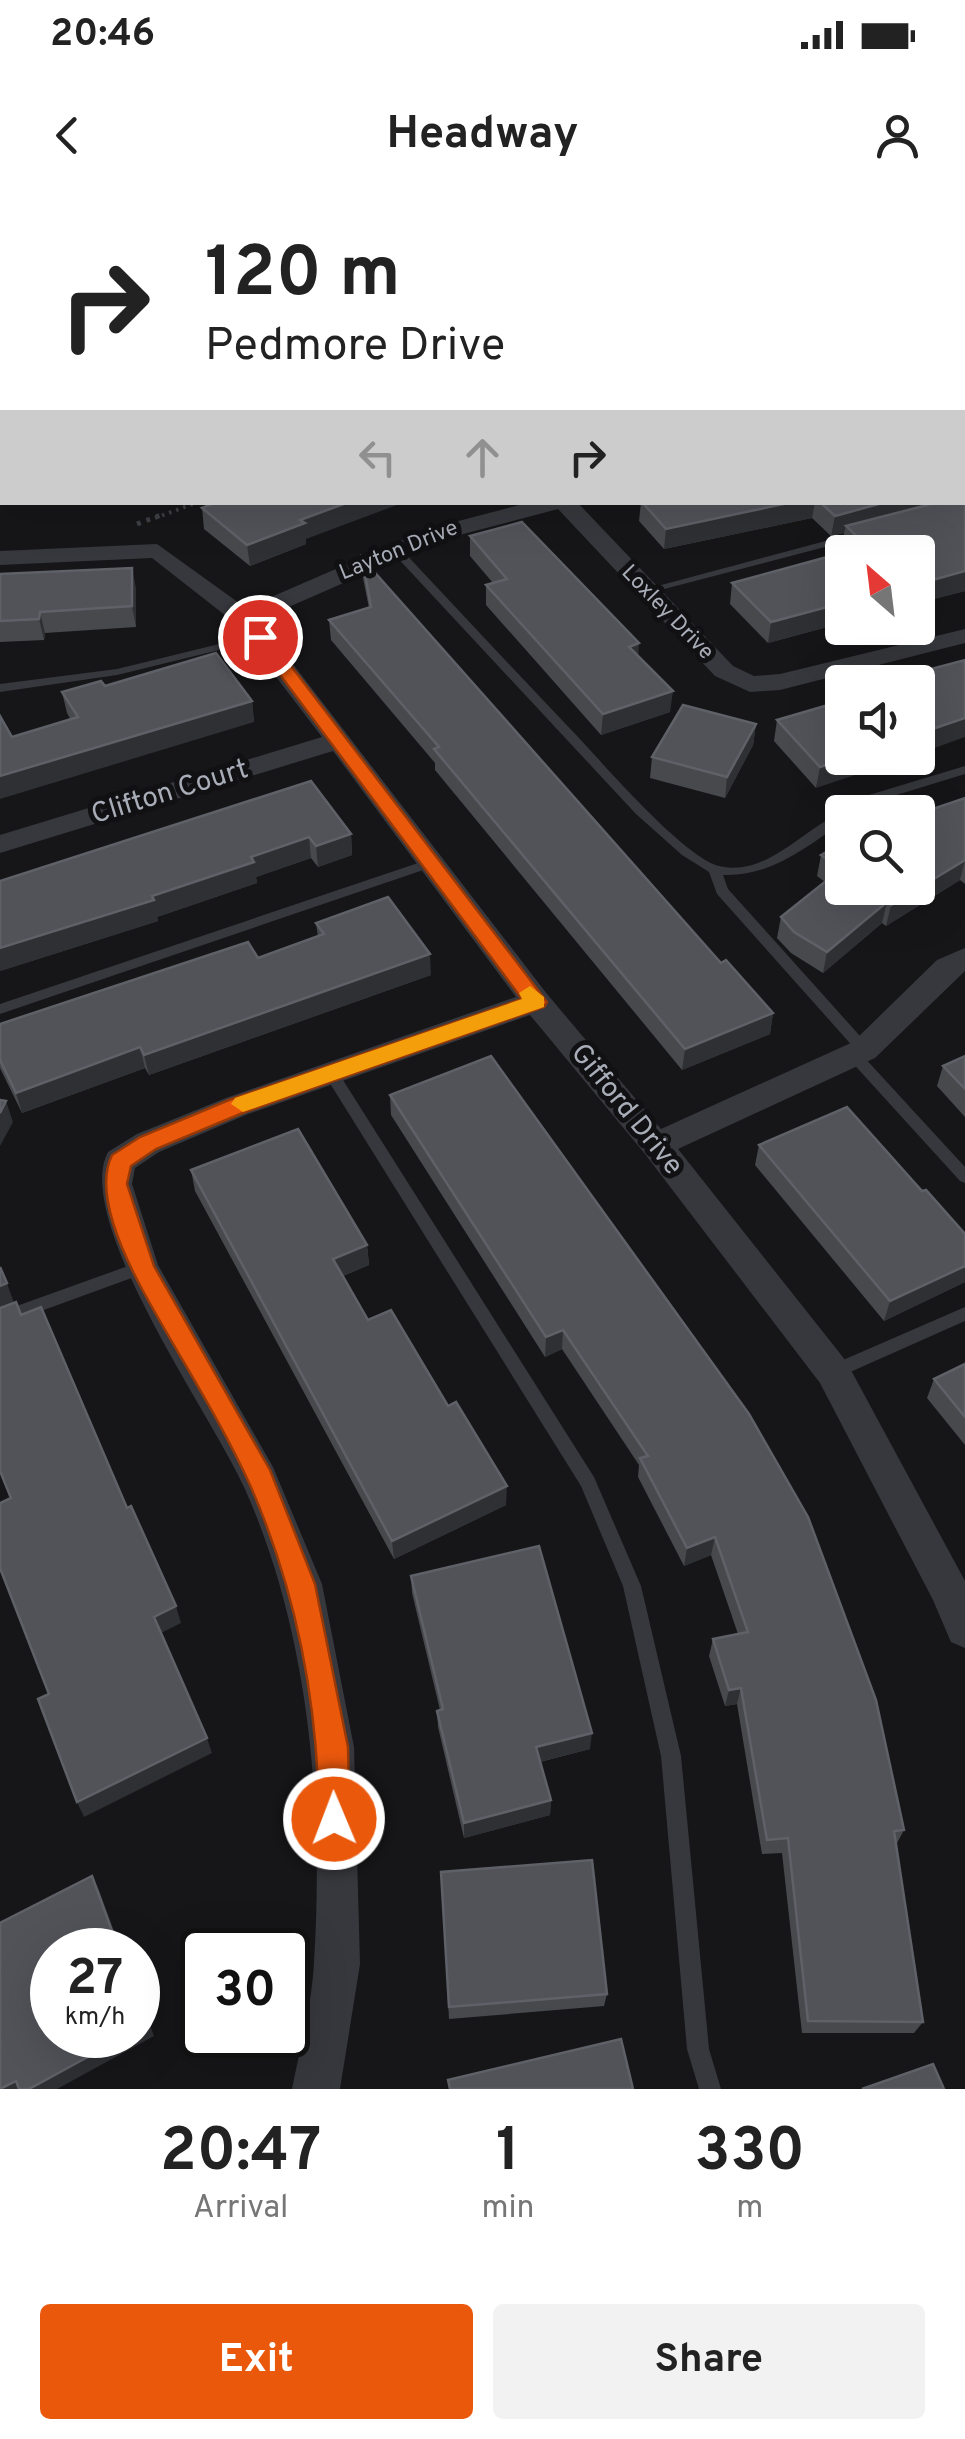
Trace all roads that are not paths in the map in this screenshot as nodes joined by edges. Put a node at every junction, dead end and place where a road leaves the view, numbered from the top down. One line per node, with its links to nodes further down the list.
1 (548, 505): 4 (street, Layton Drive)
2 (565, 505): 6 (street, Loxley Drive)
3 (871, 532): 6 (lane)
4 (396, 550): 7 (street, Layton Drive); 16 (lane)
5 (0, 558): 7 (street, Gifford Drive)
6 (645, 592): 8 (street, Loxley Drive)
7 (252, 627): 9 (lane); 10 (street, Gifford Drive)
8 (965, 636)
9 (0, 688)
10 (340, 741): 14 (street, Clifton Court); 15 (street, Gifford Drive)
11 (965, 770): 12 (lane)
12 (882, 795)
13 (825, 829): 16 (lane)
14 (0, 844)
15 (430, 863): 18 (street, Gifford Drive); 19 (lane)
16 (716, 870): 20 (lane)
17 (965, 958): 20 (street)
18 (536, 1002): 21 (street); 22 (street, Gifford Drive)
19 (0, 1009)
20 (859, 1053): 22 (street); 23 (lane)
21 (331, 1072): 24 (street); 31 (lane)
22 (656, 1145): 27 (street, Gifford Drive)
23 (965, 1177)
24 (142, 1267): 26 (lane); 30 (street)
25 (965, 1314): 27 (lane)
26 (0, 1320)
27 (833, 1372): 28 (street, Gifford Drive)
28 (958, 1590): 29 (street, Gifford Drive)
29 (965, 1629)
30 (316, 2089)
31 (710, 2089)

